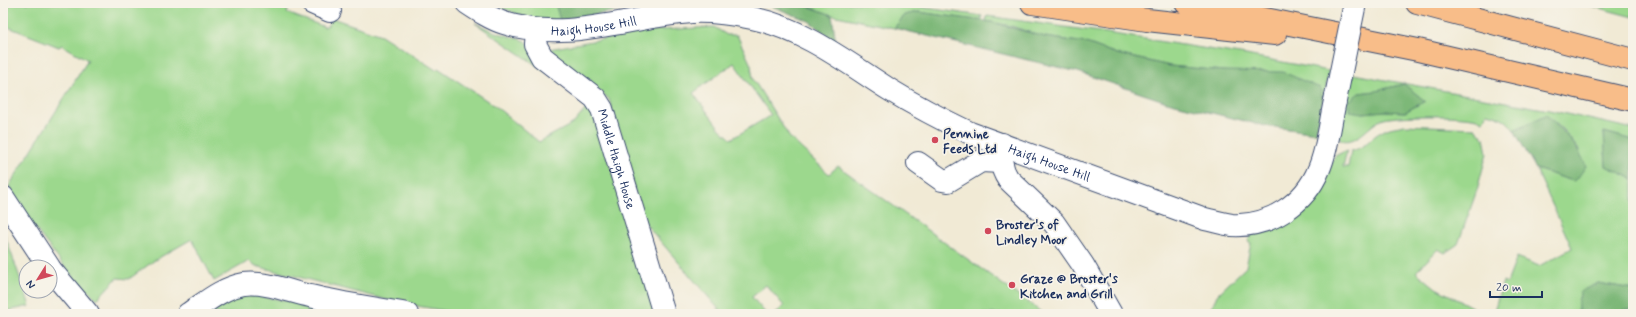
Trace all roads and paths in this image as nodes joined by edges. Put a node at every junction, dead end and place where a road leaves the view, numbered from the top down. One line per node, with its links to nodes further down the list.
1 (467, 3): 6 (street, Haigh House Hill)
2 (1032, 3): 7 (highway)
3 (1186, 3): 7 (highway)
4 (1355, 3): 10 (street, Haigh House Hill, bridge)
5 (1417, 3): 8 (highway)
6 (536, 30): 10 (street, Haigh House Hill); 18 (street, Middle Haigh House)
7 (1418, 50): 9 (highway)
8 (1633, 60)
9 (1633, 100)
10 (1001, 153): 11 (street); 19 (street)
11 (918, 163)
12 (3, 197): 13 (street)
13 (43, 259)
14 (58, 279): 15 (street)
15 (88, 314)
16 (188, 314): 17 (street)
17 (407, 314)
18 (664, 314)
19 (1111, 314)

